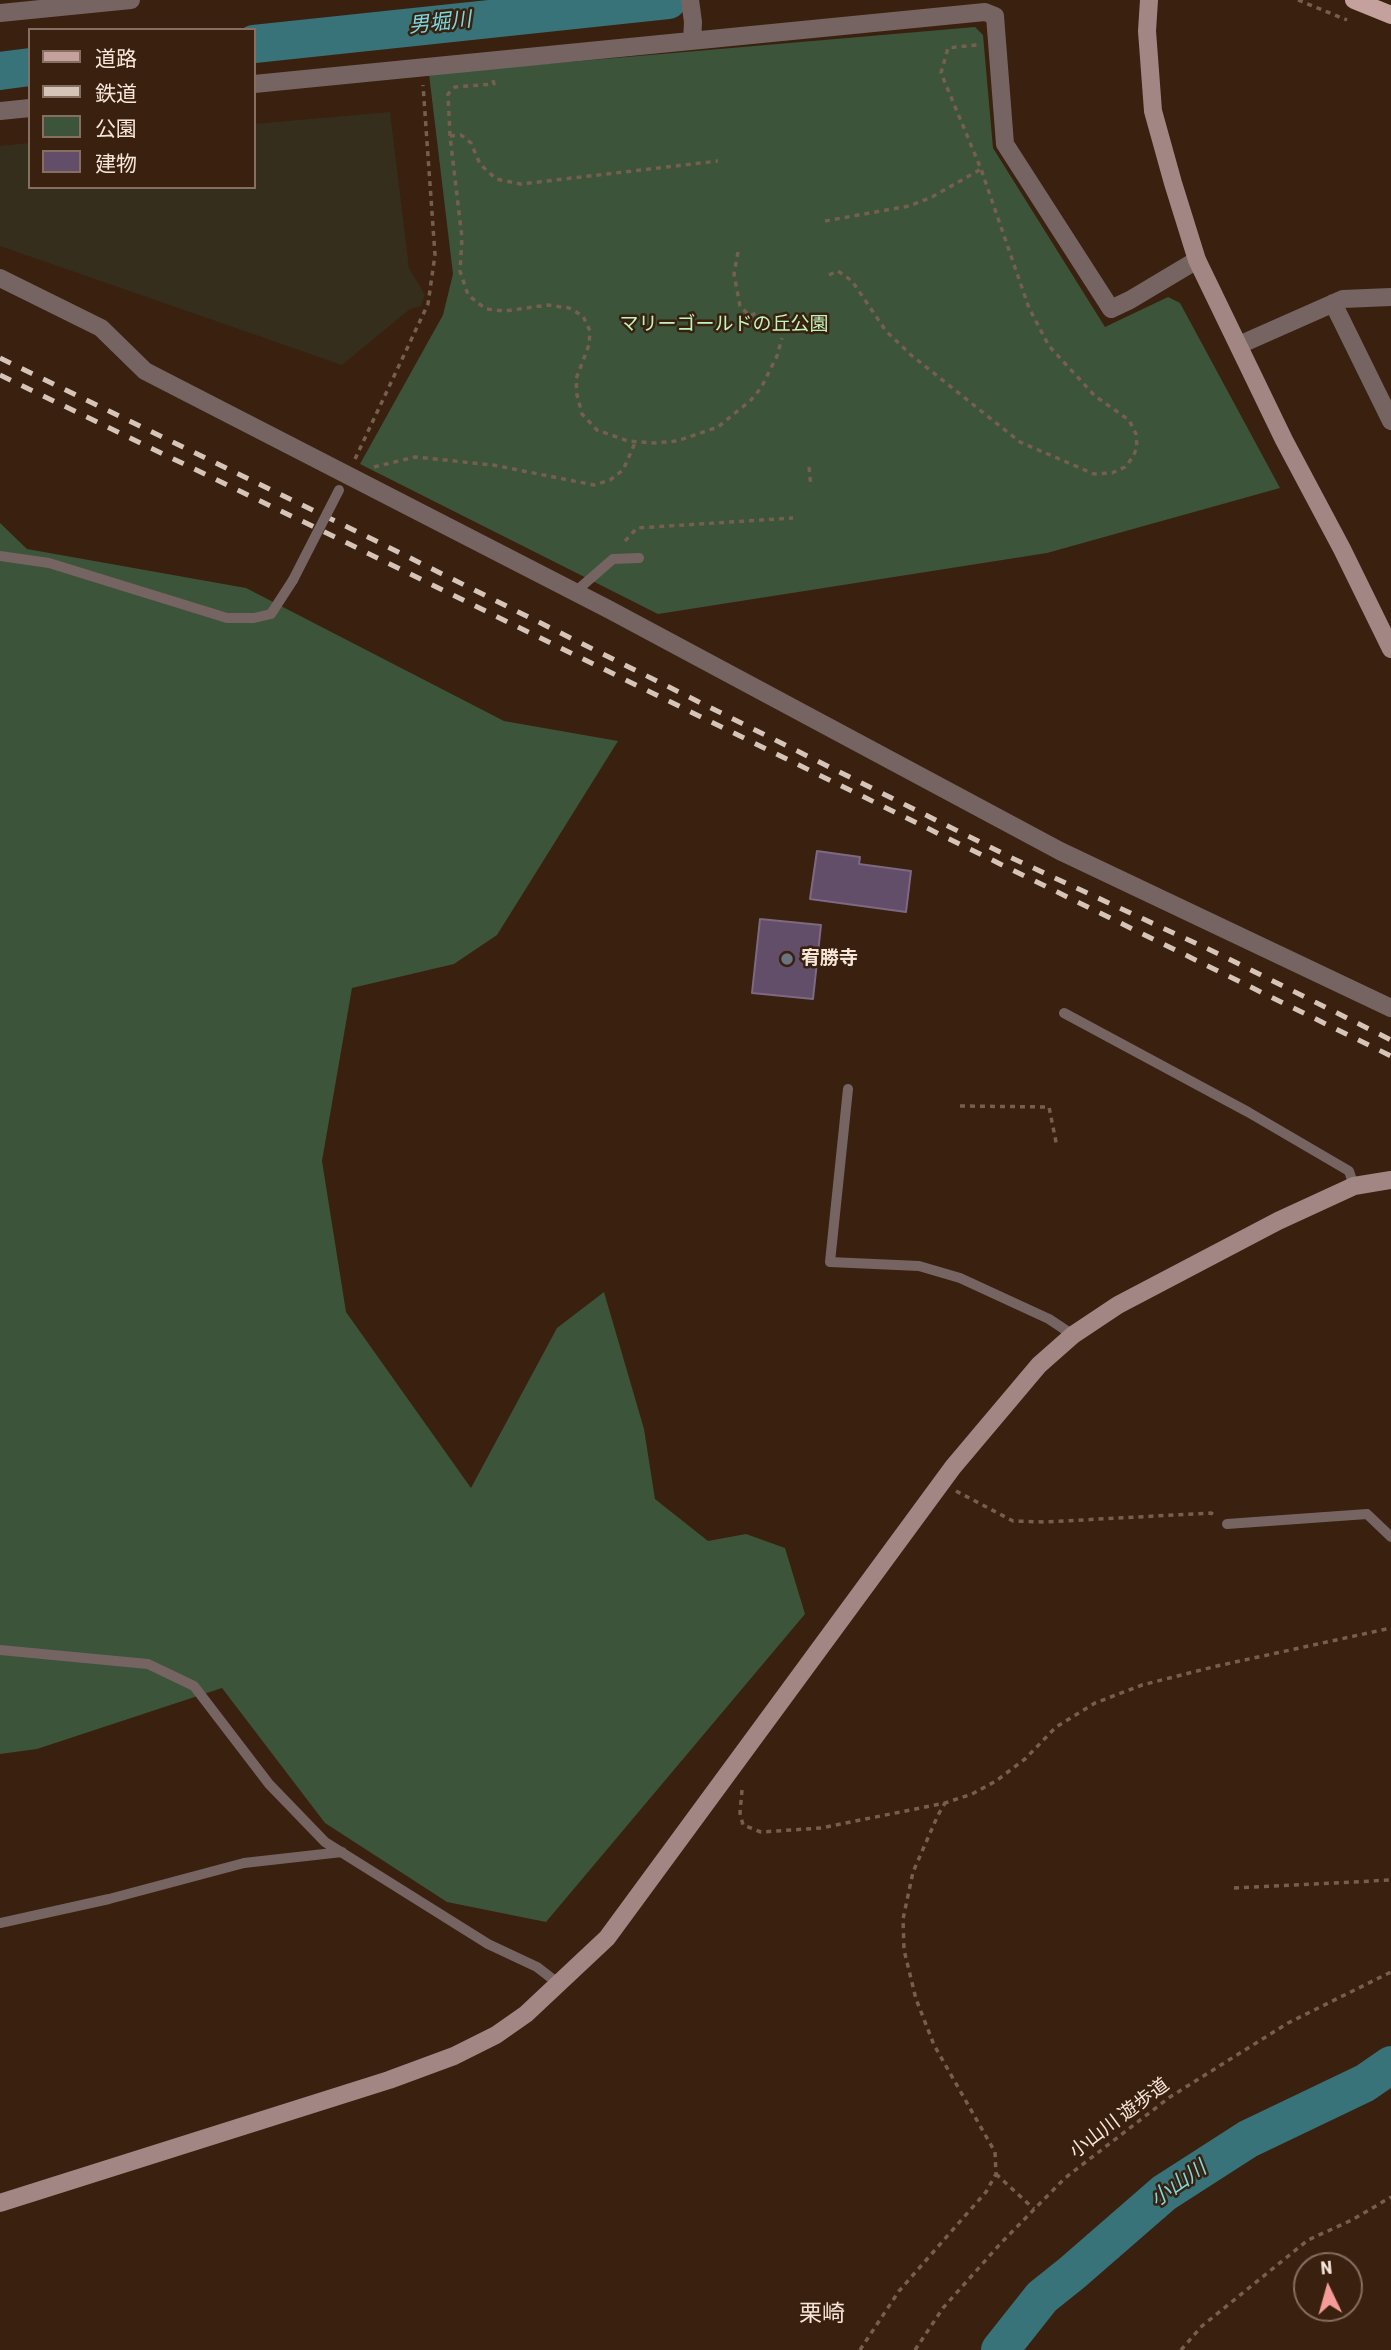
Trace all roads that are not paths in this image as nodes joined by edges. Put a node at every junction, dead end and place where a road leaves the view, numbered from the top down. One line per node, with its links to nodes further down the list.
1 (131, 0): 5 (street)
2 (690, 0): 7 (street)
3 (1149, 0): 11 (street)
4 (1354, 0): 6 (main road)
5 (0, 13)
6 (1391, 15)
7 (692, 41): 8 (street); 11 (street)
8 (256, 84)
9 (28, 108): 10 (street)
10 (0, 111)
11 (1197, 260): 15 (street)
12 (0, 278): 17 (street)
13 (1391, 297): 14 (street)
14 (1333, 303): 15 (street); 16 (street)
15 (1239, 345): 21 (street)
16 (1391, 421)
17 (348, 481): 18 (lane, bridge); 20 (street)
18 (0, 556)
19 (639, 558): 20 (lane)
20 (575, 592): 22 (street)
21 (1391, 649)
22 (1390, 1002)
23 (1064, 1013): 26 (lane)
24 (848, 1089): 27 (lane)
25 (1391, 1181): 26 (street)
26 (1354, 1186): 27 (street)
27 (1073, 1335): 33 (street)
28 (1227, 1524): 29 (lane)
29 (1391, 1537)
30 (0, 1650): 31 (lane)
31 (342, 1852): 32 (lane); 33 (lane)
32 (0, 1923)
33 (559, 1984): 34 (street)
34 (0, 2203)

